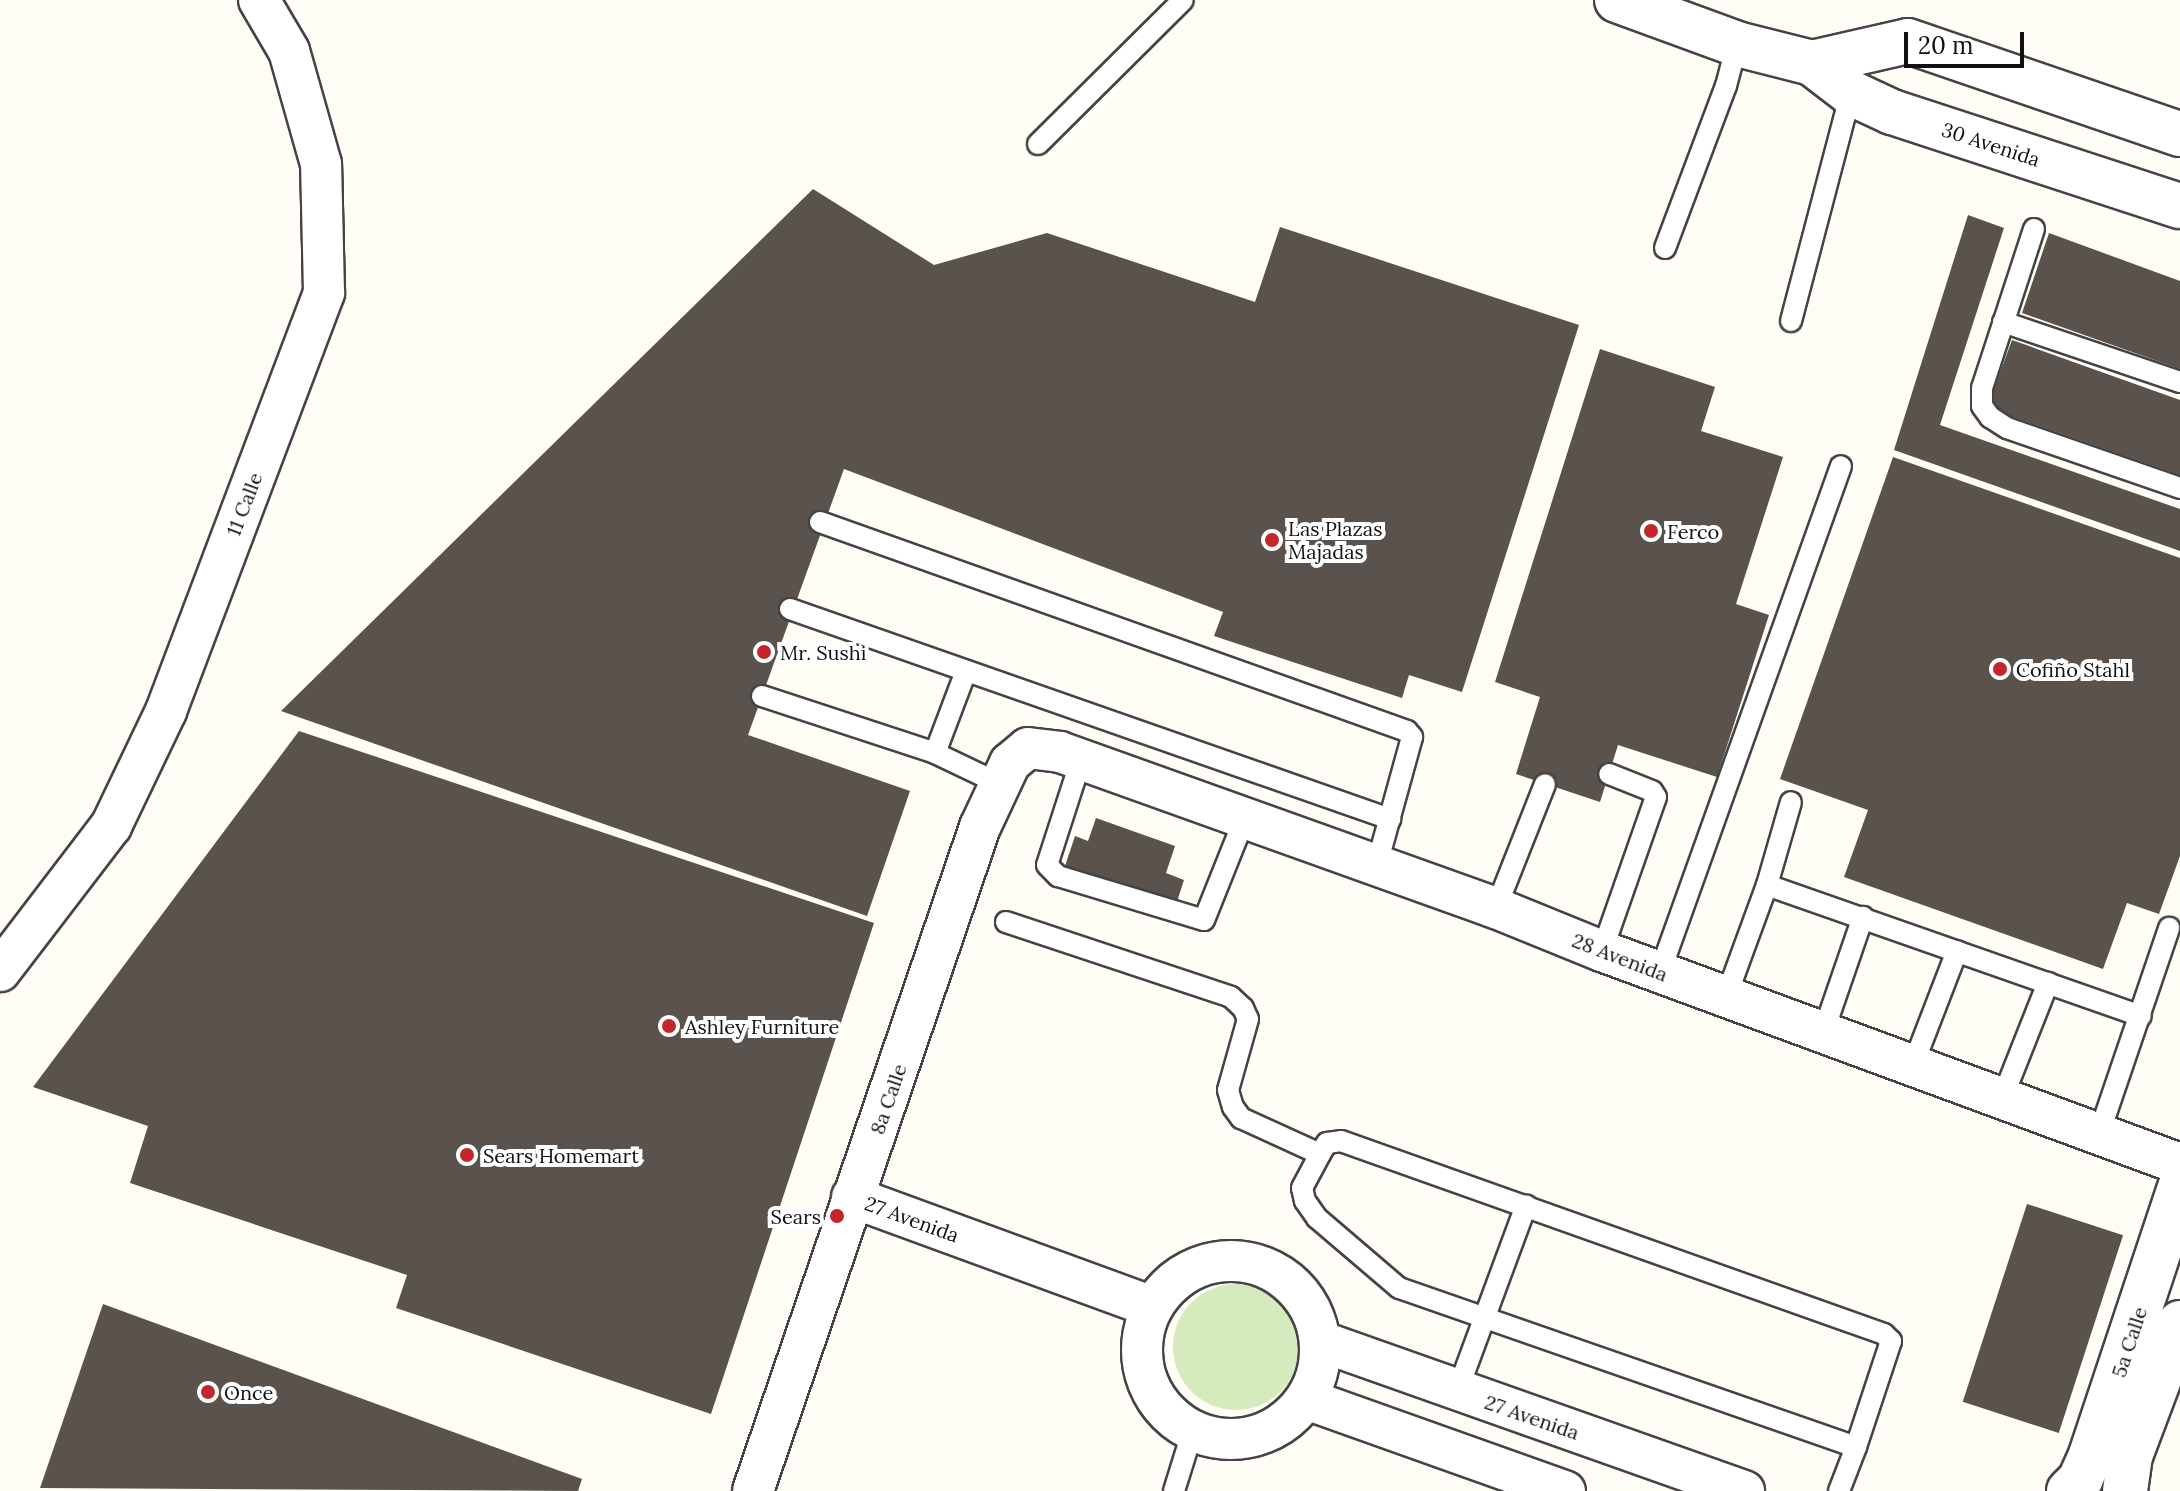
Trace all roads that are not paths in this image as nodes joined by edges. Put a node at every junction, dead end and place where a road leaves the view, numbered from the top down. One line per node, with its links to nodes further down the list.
1 (259, 0): 39 (street, 11 Calle)
2 (1183, 0): 10 (lane)
3 (1617, 0): 5 (street, 30 Avenida)
4 (1908, 41): 6 (street, 30 Avenida); 8 (street); 9 (street)
5 (1737, 44): 6 (street, 30 Avenida); 13 (lane)
6 (1812, 63): 7 (street, 30 Avenida)
7 (1851, 93): 8 (street, 30 Avenida); 14 (lane)
8 (1892, 112): 11 (street, 30 Avenida)
9 (2180, 134)
10 (1038, 144)
11 (2180, 206)
12 (2034, 229): 15 (lane)
13 (1665, 248)
14 (1791, 321)
15 (2003, 322): 16 (lane); 18 (lane)
16 (2180, 382)
17 (1841, 466): 40 (lane)
18 (2180, 488)
19 (820, 522): 29 (lane)
20 (790, 609): 21 (lane)
21 (966, 671): 23 (lane); 29 (lane)
22 (762, 696): 23 (lane)
23 (935, 753): 26 (lane)
24 (1070, 756): 26 (street, 8a Calle); 30 (street, 28 Avenida); 30 (lane)
25 (1609, 774): 37 (lane)
26 (1000, 784): 52 (street, 8a Calle)
27 (1545, 784): 33 (lane)
28 (1791, 802): 32 (lane)
29 (1390, 819): 31 (lane)
30 (1244, 820): 31 (street, 28 Avenida)
31 (1376, 868): 33 (street, 28 Avenida)
32 (1767, 885): 34 (lane); 42 (lane)
33 (1496, 908): 37 (street, 28 Avenida)
34 (1863, 917): 38 (lane); 44 (lane)
35 (1006, 922): 48 (lane)
36 (2169, 928): 43 (lane)
37 (1602, 951): 40 (street, 28 Avenida)
38 (1957, 951): 41 (lane); 45 (lane)
39 (0, 971)
40 (1660, 972): 42 (street, 28 Avenida)
41 (2048, 983): 43 (lane); 46 (lane)
42 (1726, 997): 44 (street, 28 Avenida)
43 (2141, 1016): 47 (lane)
44 (1823, 1033): 45 (street, 28 Avenida)
45 (1913, 1065): 46 (street, 28 Avenida)
46 (2002, 1099): 47 (street, 28 Avenida)
47 (2099, 1134): 49 (street, 28 Avenida)
48 (1320, 1154): 51 (lane); 54 (lane)
49 (2180, 1164)
50 (2180, 1188): 66 (street, 5a Calle)
51 (1526, 1205): 54 (lane); 60 (lane)
52 (850, 1206): 53 (street, 27 Avenida); 61 (street, 8a Calle)
53 (1149, 1315): 56 (street); 59 (street)
54 (1487, 1319): 57 (lane); 60 (lane)
55 (2180, 1323): 67 (street, 5a Calle)
56 (1320, 1341): 57 (street, 27 Avenida); 58 (street)
57 (1457, 1392): 64 (street, 27 Avenida)
58 (1306, 1399): 59 (street); 63 (street)
59 (1193, 1430): 62 (lane)
60 (1856, 1447): 65 (lane)
61 (753, 1491)
62 (1174, 1491)
63 (1565, 1491)
64 (1744, 1491)
65 (1839, 1491)
66 (2069, 1491)
67 (2125, 1491)

